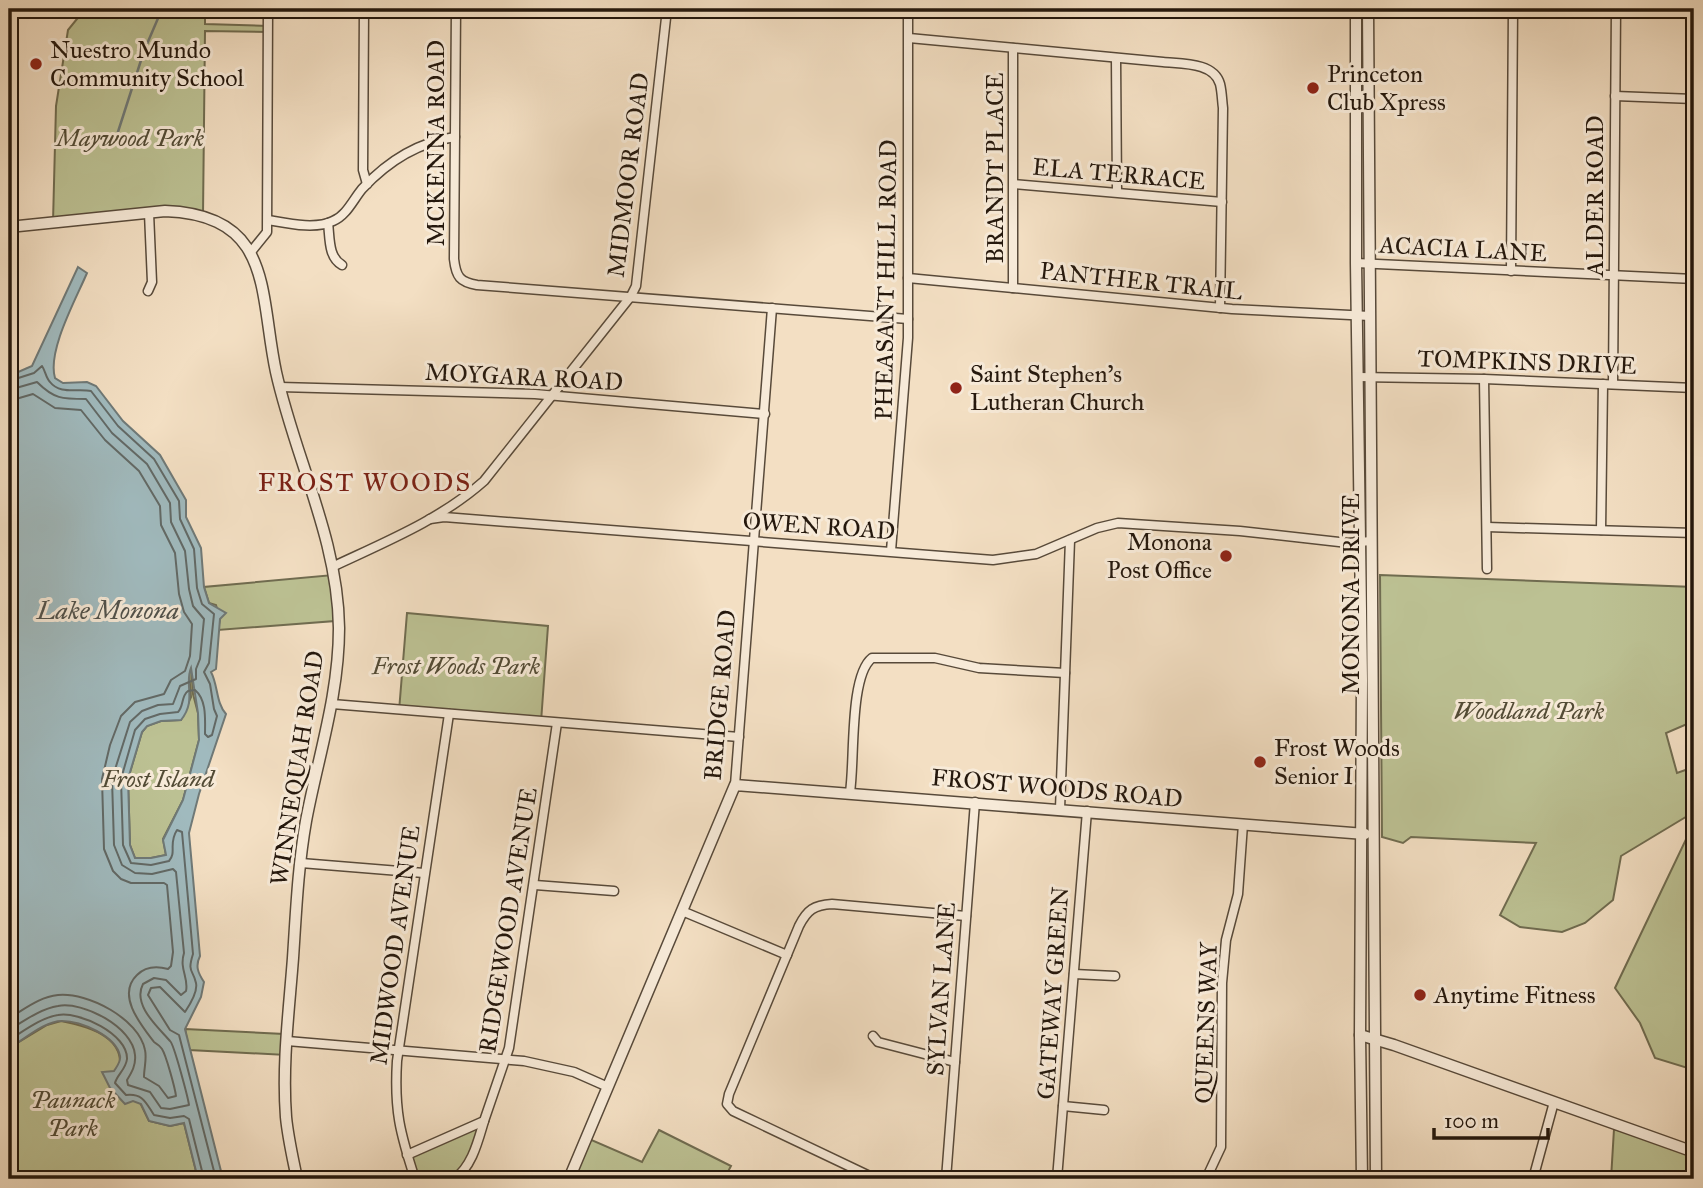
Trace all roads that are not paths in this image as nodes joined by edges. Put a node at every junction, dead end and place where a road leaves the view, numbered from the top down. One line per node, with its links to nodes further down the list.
1 (268, 9): 21 (street)
2 (364, 9): 16 (street)
3 (456, 9): 15 (street, MCKENNA ROAD)
4 (667, 9): 34 (street, MIDMOOR ROAD)
5 (908, 9): 10 (street, PHEASANT HILL ROAD)
6 (1356, 9): 25 (street, MONONA DRIVE)
7 (1368, 9): 27 (street, MONONA DRIVE)
8 (1513, 9): 28 (street)
9 (1616, 9): 13 (street, ALDER ROAD)
10 (909, 38): 11 (street); 30 (street, PHEASANT HILL ROAD)
11 (1013, 48): 12 (street); 17 (street, BRANDT PLACE)
12 (1116, 58): 18 (street); 19 (street)
13 (1615, 96): 14 (street); 29 (street, ALDER ROAD)
14 (1694, 99)
15 (455, 137): 16 (street); 34 (street, MCKENNA ROAD)
16 (367, 184): 22 (street)
17 (1014, 184): 18 (street, ELA TERRACE); 32 (street, BRANDT PLACE)
18 (1117, 192): 19 (street, ELA TERRACE)
19 (1222, 202): 36 (street)
20 (149, 213): 23 (street, WINNEQUAH ROAD); 24 (street, WINNEQUAH ROAD); 33 (street)
21 (268, 220): 22 (street); 24 (street)
22 (328, 223): 26 (street)
23 (9, 227)
24 (250, 253): 44 (street, WINNEQUAH ROAD)
25 (1356, 263): 27 (street, ACACIA LANE); 37 (street, MONONA DRIVE)
26 (342, 265)
27 (1371, 265): 28 (street, ACACIA LANE); 38 (street, MONONA DRIVE)
28 (1511, 271): 29 (street, ACACIA LANE)
29 (1614, 275): 31 (street, ACACIA LANE); 43 (street, ALDER ROAD)
30 (908, 278): 32 (street, PANTHER TRAIL); 39 (street, PHEASANT HILL ROAD)
31 (1694, 279)
32 (1013, 288): 36 (street, PANTHER TRAIL)
33 (149, 291)
34 (631, 296): 35 (street); 46 (street, MIDMOOR ROAD)
35 (772, 308): 39 (street); 47 (street, BRIDGE ROAD)
36 (1220, 308): 37 (street, PANTHER TRAIL)
37 (1357, 316): 38 (street, PANTHER TRAIL); 40 (street, MONONA DRIVE)
38 (1370, 316): 41 (street, MONONA DRIVE)
39 (908, 319): 58 (street, PHEASANT HILL ROAD)
40 (1358, 377): 41 (street, TOMPKINS DRIVE); 56 (street, MONONA DRIVE)
41 (1371, 378): 42 (street, TOMPKINS DRIVE); 57 (street, MONONA DRIVE)
42 (1484, 379): 43 (street, TOMPKINS DRIVE); 51 (street)
43 (1608, 384): 45 (street, TOMPKINS DRIVE); 52 (street, ALDER ROAD)
44 (280, 387): 46 (street, MOYGARA ROAD); 59 (street, WINNEQUAH ROAD)
45 (1694, 388)
46 (551, 396): 47 (street, MOYGARA ROAD); 48 (street, MIDMOOR ROAD)
47 (765, 414): 54 (street, BRIDGE ROAD)
48 (466, 496): 49 (street, MIDMOOR ROAD); 50 (street, MIDMOOR ROAD)
49 (430, 519): 50 (street, OWEN ROAD); 59 (street, OWEN ROAD)
50 (456, 519): 54 (street, OWEN ROAD)
51 (1487, 527): 52 (street); 60 (street)
52 (1601, 530): 53 (street)
53 (1694, 533)
54 (754, 540): 58 (street, OWEN ROAD); 65 (street, BRIDGE ROAD)
55 (1070, 540): 56 (street, OWEN ROAD); 58 (street, OWEN ROAD); 61 (street)
56 (1358, 541): 57 (street, OWEN ROAD); 72 (street, MONONA DRIVE)
57 (1371, 541): 73 (street, MONONA DRIVE)
58 (891, 551)
59 (332, 566): 62 (street, WINNEQUAH ROAD)
60 (1487, 569)
61 (1065, 673): 67 (street); 69 (street)
62 (332, 704): 63 (street); 74 (street, WINNEQUAH ROAD)
63 (449, 714): 64 (street); 75 (street, MIDWOOD AVENUE)
64 (557, 723): 65 (street); 76 (street, RIDGEWOOD AVENUE)
65 (738, 737): 66 (street, BRIDGE ROAD)
66 (735, 785): 67 (street, FROST WOODS ROAD); 78 (street, BRIDGE ROAD)
67 (850, 792): 68 (street, FROST WOODS ROAD)
68 (975, 802): 69 (street, FROST WOODS ROAD); 79 (street, SYLVAN LANE)
69 (1060, 809): 70 (street, FROST WOODS ROAD)
70 (1087, 811): 71 (street, FROST WOODS ROAD); 81 (street, GATEWAY GREEN)
71 (1243, 824): 72 (street, FROST WOODS ROAD); 104 (street, QUEENS WAY)
72 (1362, 833): 73 (street, FROST WOODS ROAD); 83 (street, MONONA DRIVE)
73 (1374, 834): 85 (street, MONONA DRIVE)
74 (302, 863): 75 (street); 86 (street, WINNEQUAH ROAD)
75 (424, 873): 87 (street, MIDWOOD AVENUE)
76 (535, 885): 77 (street); 88 (street, RIDGEWOOD AVENUE)
77 (614, 891)
78 (682, 911): 80 (street); 90 (street, BRIDGE ROAD)
79 (966, 916): 80 (street); 89 (street, SYLVAN LANE)
80 (787, 955): 101 (street)
81 (1073, 974): 82 (street); 92 (street, GATEWAY GREEN)
82 (1115, 976)
83 (1360, 1035): 85 (street); 105 (street, MONONA DRIVE)
84 (873, 1036): 89 (street)
85 (1374, 1038): 91 (street); 106 (street, MONONA DRIVE)
86 (286, 1041): 87 (street); 97 (street, WINNEQUAH ROAD)
87 (398, 1050): 88 (street); 96 (street, MIDWOOD AVENUE)
88 (506, 1059): 90 (street); 94 (street, RIDGEWOOD AVENUE)
89 (955, 1062): 102 (street, SYLVAN LANE)
90 (608, 1087): 100 (street, BRIDGE ROAD)
91 (1555, 1102): 95 (street); 107 (street)
92 (1063, 1106): 93 (street); 103 (street, GATEWAY GREEN)
93 (1104, 1110)
94 (484, 1121): 96 (street); 99 (street, RIDGEWOOD AVENUE)
95 (1694, 1152)
96 (407, 1155): 98 (street, MIDWOOD AVENUE)
97 (298, 1179)
98 (415, 1179)
99 (454, 1179)
100 (569, 1179)
101 (876, 1179)
102 (946, 1179)
103 (1057, 1179)
104 (1206, 1179)
105 (1362, 1179)
106 (1376, 1179)
107 (1533, 1179)

